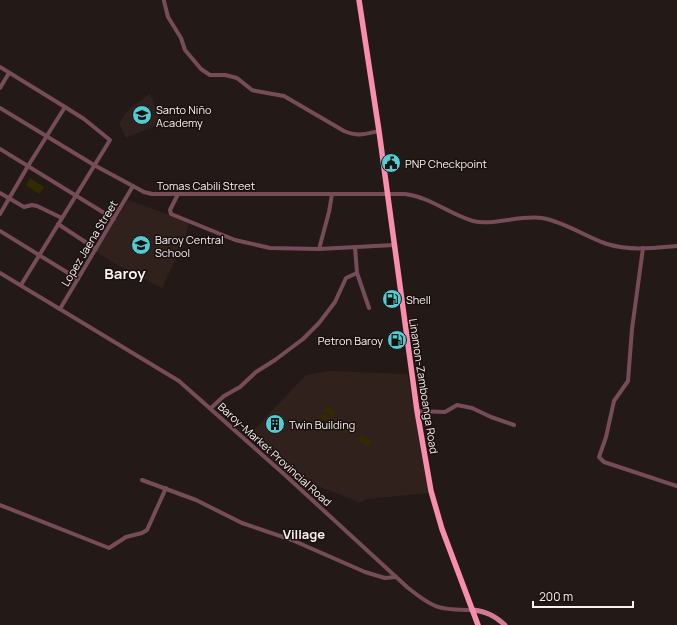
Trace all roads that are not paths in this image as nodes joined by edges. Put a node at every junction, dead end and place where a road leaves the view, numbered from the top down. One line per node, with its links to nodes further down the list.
1 (164, 0): 8 (street)
2 (359, 0): 8 (highway, Linamon-Zamboanga Road)
3 (0, 67): 4 (street)
4 (9, 73): 5 (street); 6 (street)
5 (0, 88)
6 (65, 107): 9 (street); 11 (street)
7 (0, 108): 9 (street, Tomas Cabili Street)
8 (379, 131): 17 (highway, Linamon-Zamboanga Road)
9 (47, 136): 11 (street, Tomas Cabili Street); 12 (street)
10 (0, 149): 12 (street)
11 (94, 165): 13 (street, Tomas Cabili Street); 18 (street)
12 (28, 166): 18 (street); 19 (street)
13 (133, 186): 15 (street, Tomas Cabili Street); 22 (street, Lopez Jaena Street)
14 (0, 193): 19 (street)
15 (178, 194): 16 (street, Tomas Cabili Street); 30 (street)
16 (332, 194): 17 (street, Tomas Cabili Street); 30 (street)
17 (387, 194): 25 (highway, Linamon-Zamboanga Road); 28 (street, Tomas Cabili Street)
18 (76, 196): 21 (street); 22 (street)
19 (9, 198): 20 (street); 21 (street)
20 (0, 214)
21 (62, 218): 23 (street)
22 (114, 219): 29 (street, Lopez Jaena Street)
23 (58, 224): 29 (street); 31 (street)
24 (0, 231): 31 (street)
25 (394, 244): 27 (street); 39 (highway, Linamon-Zamboanga Road)
26 (677, 246): 28 (street, Tomas Cabili Street)
27 (355, 247): 30 (street); 33 (street)
28 (643, 248): 42 (street)
29 (96, 249): 34 (street, Lopez Jaena Street)
30 (319, 249)
31 (40, 255): 34 (street); 35 (street)
32 (0, 273): 35 (street, Baroy-Market Provincial Road)
33 (357, 273): 36 (street); 38 (street)
34 (78, 279): 37 (street, Lopez Jaena Street)
35 (21, 285): 37 (street, Baroy-Market Provincial Road)
36 (368, 308)
37 (60, 309): 38 (street, Baroy-Market Provincial Road)
38 (211, 408): 45 (street, Baroy-Market Provincial Road)
39 (417, 412): 40 (street); 46 (highway, Linamon-Zamboanga Road)
40 (514, 425)
41 (142, 480): 43 (street)
42 (677, 486)
43 (166, 488): 44 (street); 45 (street)
44 (0, 505)
45 (396, 577): 46 (street, Baroy-Market Provincial Road)
46 (472, 610): 47 (highway, Linamon-Zamboanga Road); 48 (main road)
47 (478, 625)
48 (505, 625)

